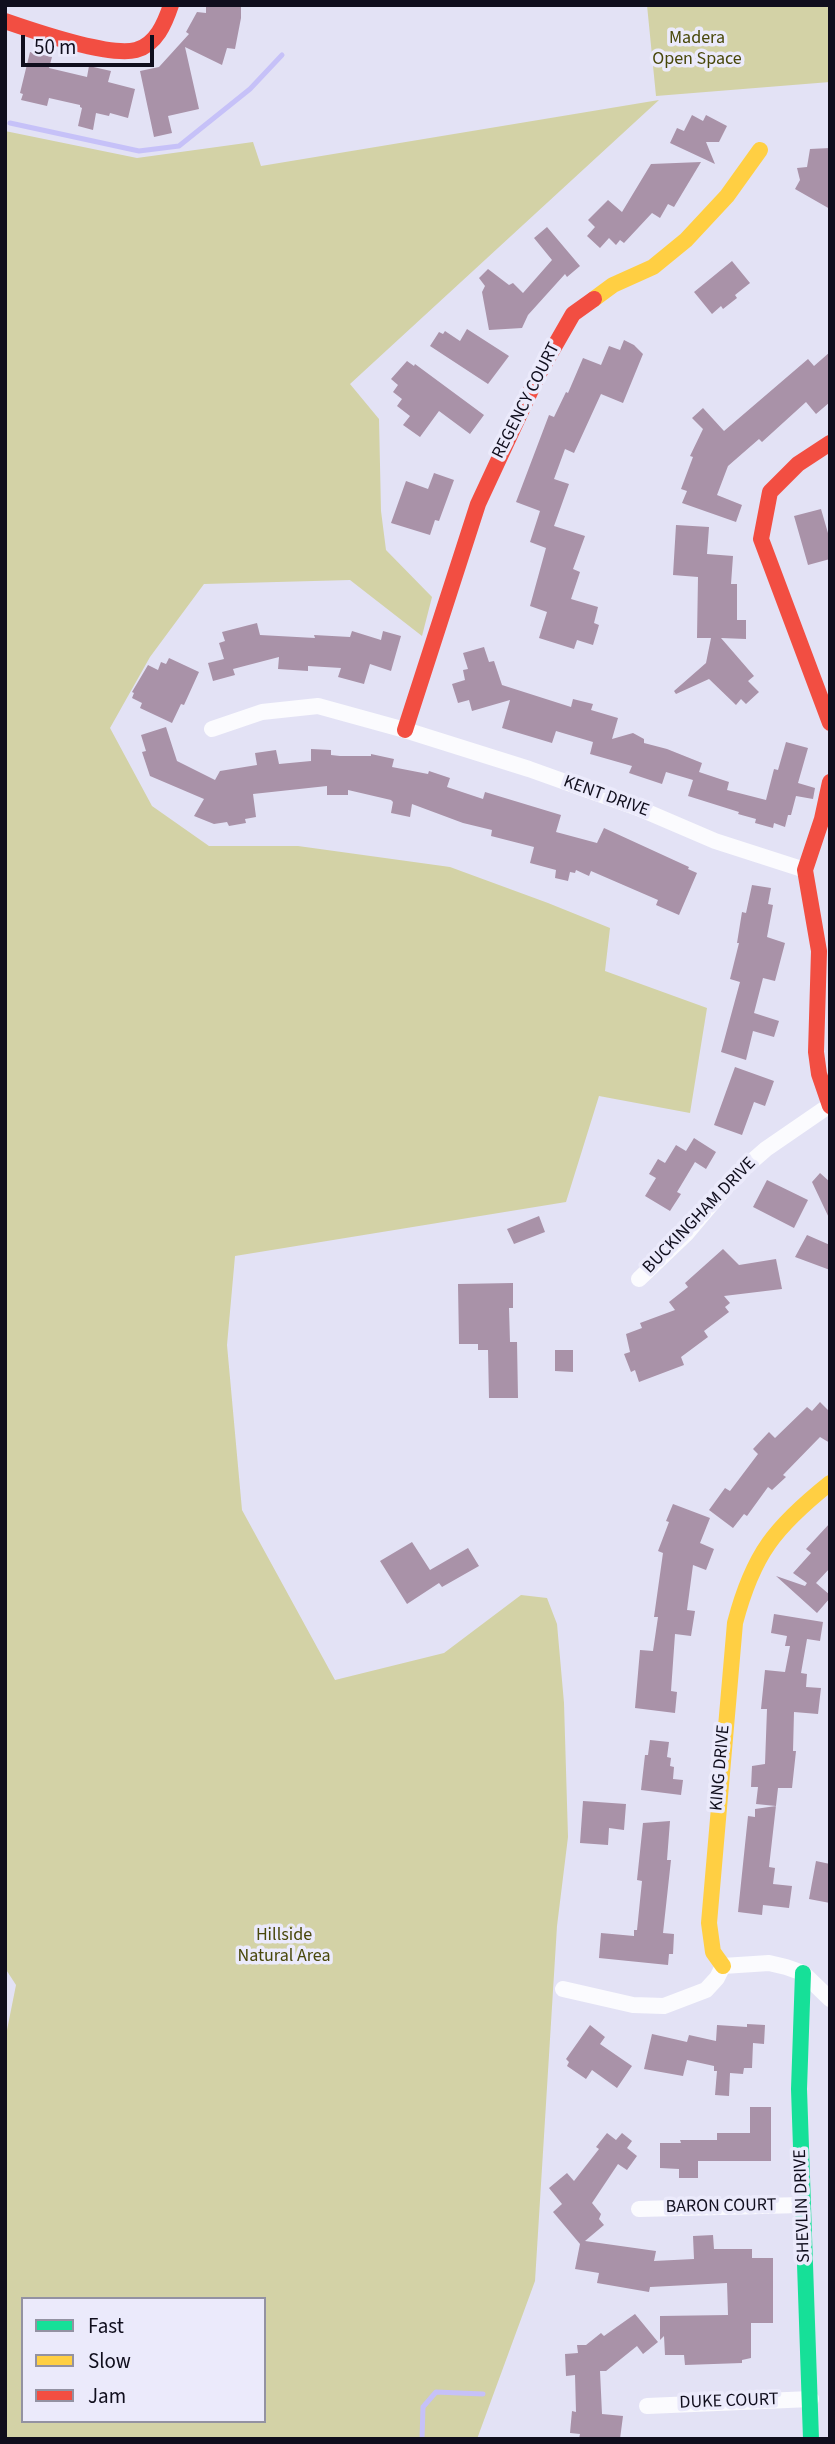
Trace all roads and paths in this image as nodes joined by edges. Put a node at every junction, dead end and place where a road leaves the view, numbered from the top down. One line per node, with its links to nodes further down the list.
1 (171, 5): 2 (street)
2 (5, 21)
3 (760, 150): 7 (street, REGENCY COURT)
4 (830, 443): 5 (street)
5 (830, 723)
6 (212, 729): 7 (street, KENT DRIVE)
7 (405, 730): 9 (street, KENT DRIVE)
8 (830, 782): 9 (street)
9 (805, 870): 10 (street)
10 (829, 1106): 11 (street, BUCKINGHAM DRIVE)
11 (639, 1279)
12 (830, 1483): 13 (street, KING DRIVE)
13 (723, 1966): 14 (street); 15 (street)
14 (803, 1973): 16 (street); 17 (street, SHEVLIN DRIVE)
15 (563, 1989)
16 (830, 1999)
17 (802, 2205): 18 (street, BARON COURT); 19 (street, SHEVLIN DRIVE)
18 (639, 2209)
19 (811, 2399): 20 (street, DUKE COURT); 21 (street, SHEVLIN DRIVE)
20 (648, 2406)
21 (811, 2439)

